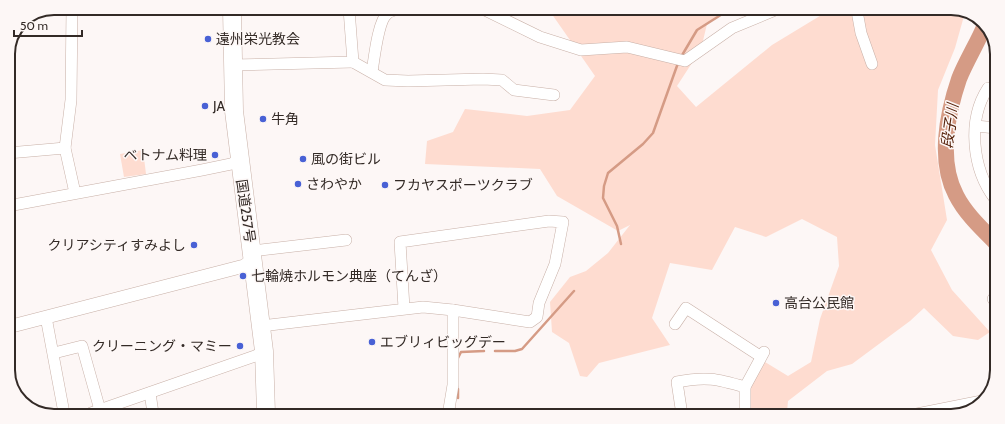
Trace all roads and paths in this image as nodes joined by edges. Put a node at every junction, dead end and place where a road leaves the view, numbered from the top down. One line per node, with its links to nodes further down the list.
1 (72, 15): 16 (street)
2 (232, 15): 10 (highway, 国道257号)
3 (349, 15): 8 (street)
4 (386, 15): 11 (street)
5 (495, 15): 6 (street)
6 (763, 15)
7 (858, 15): 9 (street)
8 (353, 62): 10 (street); 11 (street)
9 (872, 64)
10 (233, 65): 18 (highway, 国道257号)
11 (372, 72): 13 (street)
12 (988, 88): 14 (street)
13 (554, 96)
14 (976, 126): 15 (street); 19 (street)
15 (990, 127)
16 (66, 148): 17 (street); 20 (street)
17 (15, 152)
18 (239, 160): 20 (street); 23 (highway, 国道257号)
19 (990, 189)
20 (75, 194): 21 (street)
21 (15, 205)
22 (346, 240): 23 (street)
23 (252, 255): 26 (street); 29 (highway, 国道257号)
24 (404, 308): 25 (street); 25 (street); 29 (street)
25 (453, 310): 40 (street)
26 (46, 317): 28 (street); 31 (street)
27 (675, 324): 32 (street)
28 (15, 325)
29 (261, 326): 30 (highway, 国道257号)
30 (264, 351): 33 (street); 39 (highway, 国道257号)
31 (54, 353): 35 (street); 36 (street)
32 (745, 386): 41 (street); 42 (street)
33 (150, 393): 37 (street); 38 (street)
34 (966, 406): 43 (main road)
35 (63, 409)
36 (96, 409)
37 (102, 409)
38 (152, 409)
39 (266, 409)
40 (449, 409)
41 (681, 409)
42 (745, 409)
43 (951, 409)

